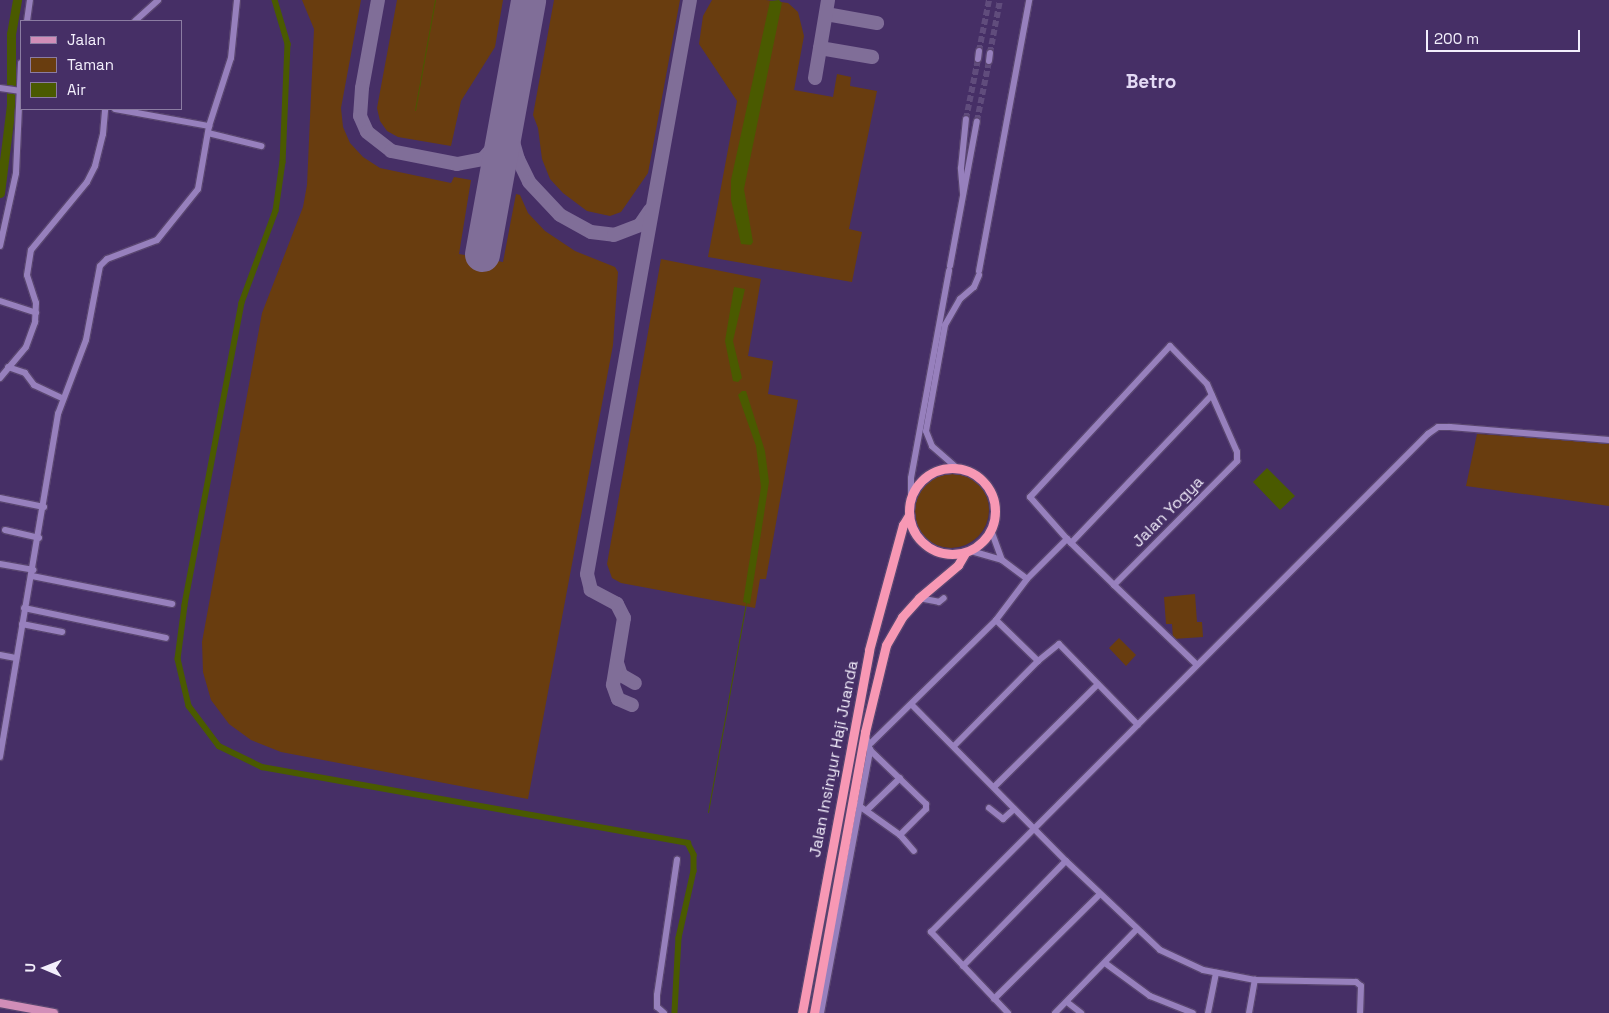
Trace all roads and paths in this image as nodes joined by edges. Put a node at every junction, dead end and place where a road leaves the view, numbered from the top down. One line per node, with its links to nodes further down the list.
1 (30, 0): 5 (street)
2 (158, 0): 6 (street)
3 (237, 0): 18 (street)
4 (1029, 0): 29 (street)
5 (27, 20)
6 (136, 20)
7 (979, 51): 9 (street)
8 (990, 53): 10 (street)
9 (978, 59)
10 (989, 61)
11 (20, 71): 13 (street)
12 (3, 88): 13 (street)
13 (18, 90): 21 (street)
14 (105, 110): 23 (street)
15 (118, 110): 18 (street)
16 (966, 119): 20 (street)
17 (977, 121): 20 (street)
18 (208, 130): 19 (street); 27 (street)
19 (261, 146)
20 (963, 197): 31 (street)
21 (0, 246)
22 (0, 301): 23 (street)
23 (36, 313): 24 (street)
24 (8, 367): 25 (street); 27 (street)
25 (0, 378)
26 (1212, 395): 37 (street); 37 (street); 43 (street, Jalan Yogya)
27 (62, 398): 32 (street)
28 (1609, 440): 55 (street)
29 (957, 468): 31 (highway); 35 (highway)
30 (0, 498): 32 (street)
31 (911, 498): 33 (highway)
32 (44, 507): 36 (street)
33 (909, 515): 38 (highway); 63 (highway, Jalan Insinyur Haji Juanda)
34 (5, 530): 36 (street)
35 (991, 530): 38 (highway); 39 (street)
36 (39, 538): 41 (street)
37 (1069, 541): 42 (street); 43 (street)
38 (968, 552): 39 (street); 44 (highway, Jalan Insinyur Haji Juanda)
39 (1002, 560): 42 (street)
40 (0, 564): 41 (street)
41 (33, 573): 46 (street); 47 (street)
42 (1027, 579): 48 (street)
43 (1114, 585): 55 (street)
44 (918, 598): 45 (street); 59 (highway, Jalan Insinyur Haji Juanda)
45 (944, 598)
46 (172, 604)
47 (24, 608): 49 (street); 51 (street)
48 (996, 620): 54 (street); 57 (street)
49 (22, 624): 50 (street); 53 (street)
50 (62, 632)
51 (166, 638)
52 (0, 655): 53 (street)
53 (16, 658): 62 (street)
54 (1038, 661): 56 (street); 60 (street)
55 (1197, 665): 58 (street)
56 (1098, 684): 58 (street); 66 (street)
57 (912, 705): 60 (street); 61 (street)
58 (1138, 725): 71 (street)
59 (866, 732): 61 (street, Jalan Insinyur Haji Juanda); 64 (highway, Jalan Insinyur Haji Juanda)
60 (954, 746): 66 (street)
61 (870, 747): 65 (street); 67 (street, Jalan Insinyur Haji Juanda)
62 (0, 757)
63 (849, 758): 64 (highway); 83 (highway, Jalan Insinyur Haji Juanda)
64 (860, 760): 86 (highway, Jalan Insinyur Haji Juanda)
65 (900, 778): 70 (street); 72 (street)
66 (994, 787): 69 (street)
67 (858, 805): 70 (street); 90 (street, Jalan Insinyur Haji Juanda)
68 (989, 808): 69 (street)
69 (1014, 809): 71 (street)
70 (867, 810): 72 (street)
71 (1032, 831): 75 (street); 79 (street)
72 (900, 835): 73 (street)
73 (914, 851)
74 (677, 859): 88 (street)
75 (1066, 862): 76 (street); 79 (street)
76 (1100, 894): 77 (street); 82 (street)
77 (1136, 930): 78 (street); 80 (street)
78 (1106, 963): 84 (street); 94 (street)
79 (963, 966): 82 (street)
80 (1216, 973): 81 (street); 95 (street)
81 (1254, 980): 96 (street); 97 (street)
82 (994, 999): 91 (street)
83 (804, 1002): 86 (highway); 89 (highway, Jalan Insinyur Haji Juanda)
84 (1066, 1002): 92 (street); 93 (street)
85 (0, 1003): 87 (main road)
86 (815, 1009)
87 (54, 1013)
88 (664, 1013)
89 (802, 1013)
90 (821, 1013)
91 (1008, 1013)
92 (1054, 1013)
93 (1081, 1013)
94 (1193, 1013)
95 (1208, 1013)
96 (1249, 1013)
97 (1360, 1013)

